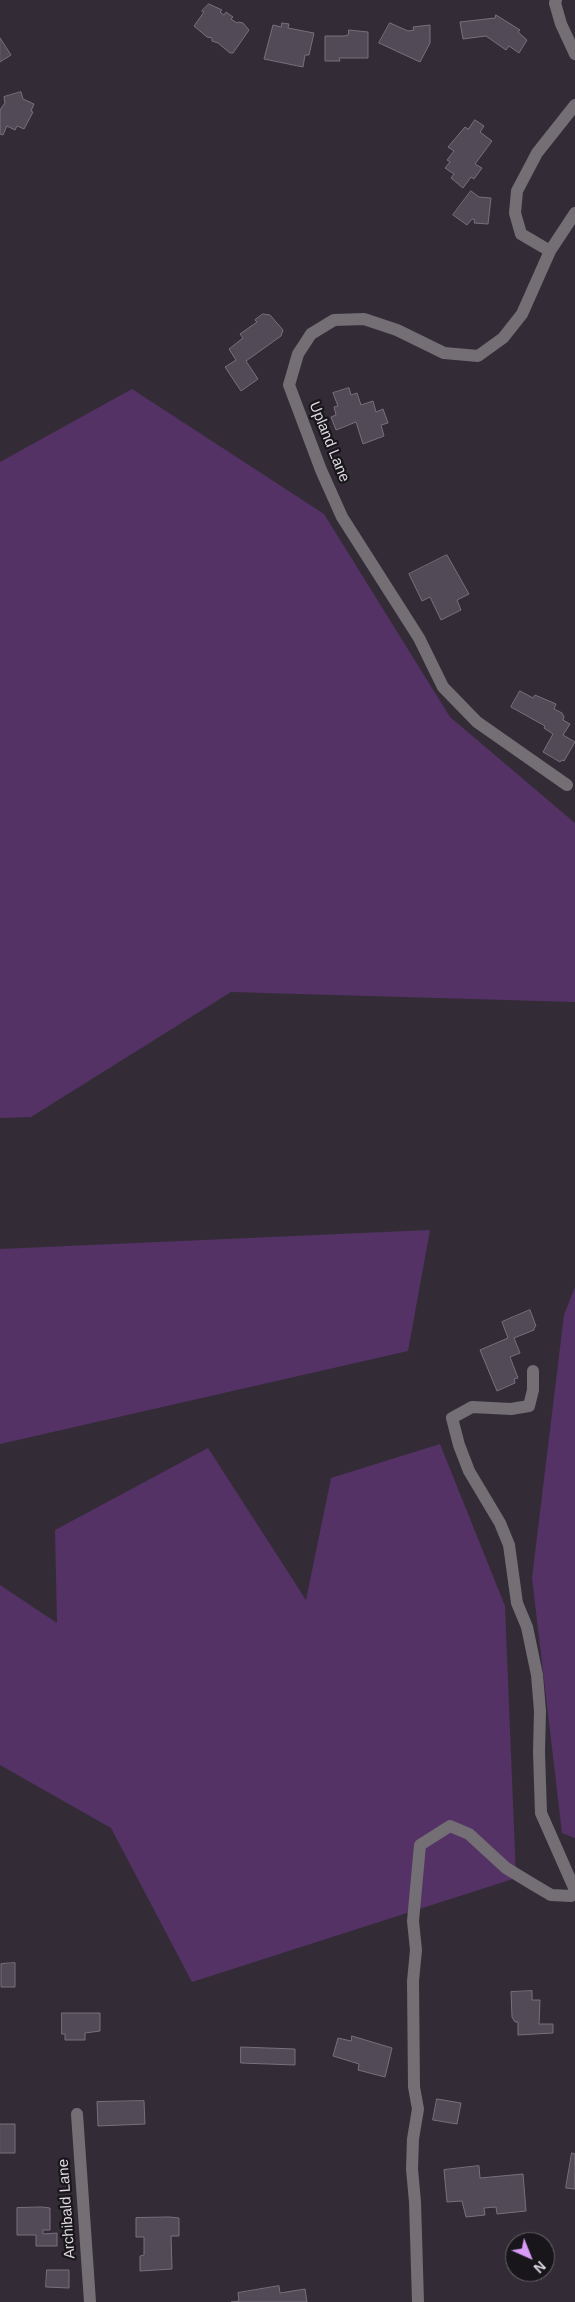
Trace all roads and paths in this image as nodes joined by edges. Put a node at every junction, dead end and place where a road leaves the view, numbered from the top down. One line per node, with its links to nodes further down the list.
1 (556, 0): 2 (street)
2 (575, 54)
3 (575, 105): 5 (street)
4 (575, 213): 5 (street, Upland Lane)
5 (550, 251): 6 (street, Upland Lane)
6 (567, 785)
7 (533, 1371): 8 (street)
8 (575, 1890): 11 (street)
9 (77, 2114): 10 (street, Archibald Lane)
10 (90, 2302)
11 (418, 2302)

